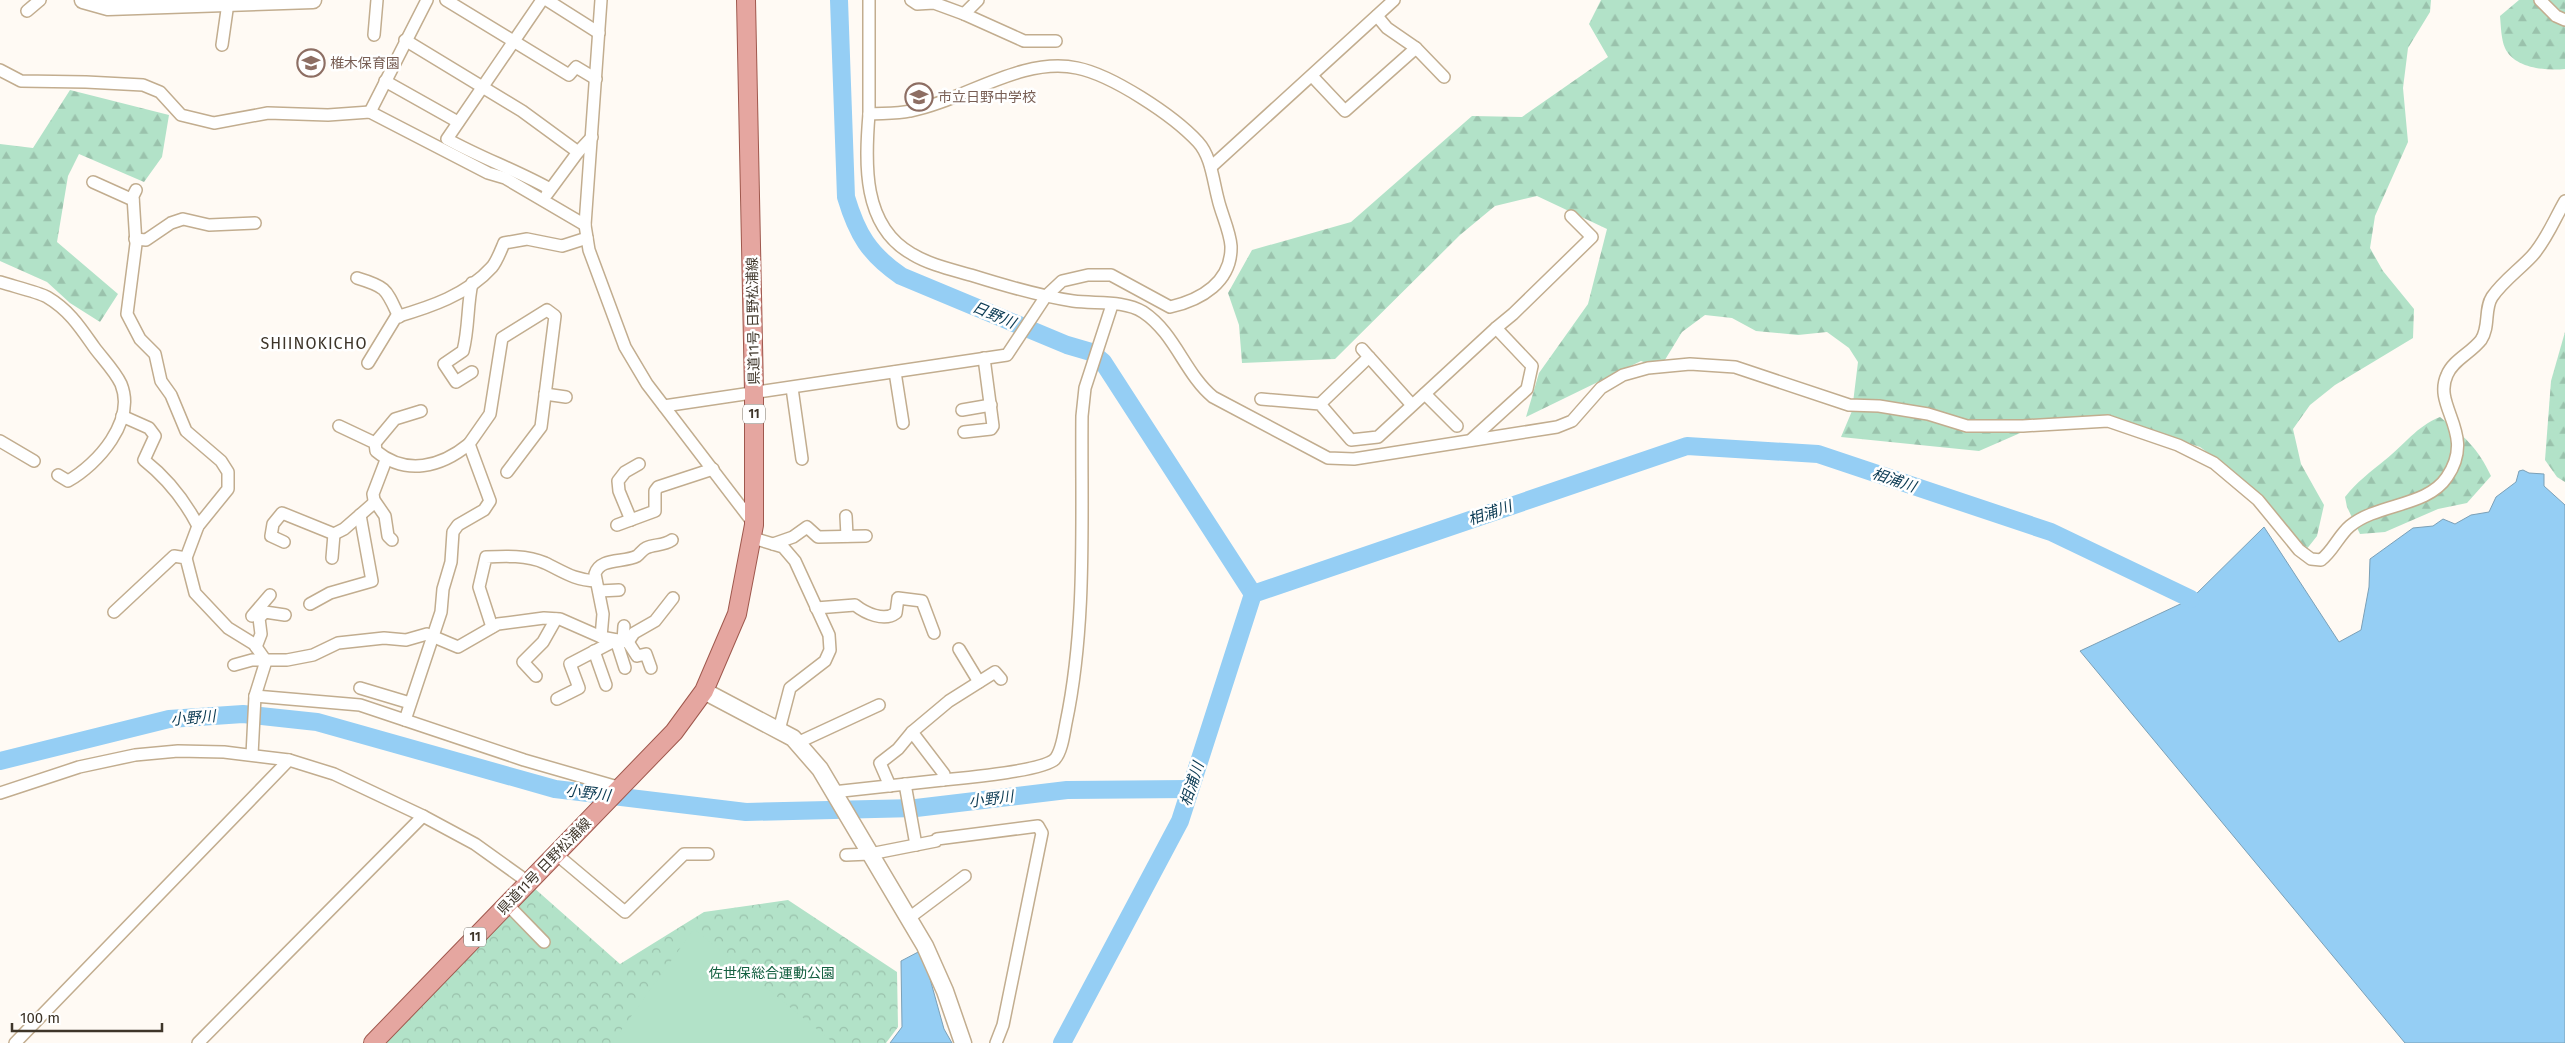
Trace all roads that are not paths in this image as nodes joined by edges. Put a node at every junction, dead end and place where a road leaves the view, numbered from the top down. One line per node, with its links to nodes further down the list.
1 (40, 0): 18 (street)
2 (84, 0): 16 (street)
3 (313, 0): 17 (street)
4 (377, 0): 23 (street)
5 (427, 0): 24 (street)
6 (446, 0): 26 (street)
7 (542, 0): 26 (street)
8 (547, 0): 22 (street)
9 (601, 0): 22 (street)
10 (746, 0): 62 (main road, 県道11号 日野松浦線 / 11)
11 (869, 0): 36 (street)
12 (911, 0): 19 (street)
13 (978, 0): 19 (street)
14 (1394, 0): 20 (street)
15 (2540, 0): 21 (street)
16 (199, 2): 17 (street)
17 (228, 3): 27 (street)
18 (27, 11)
19 (964, 14): 25 (street)
20 (1376, 16): 28 (street); 30 (street)
21 (2565, 20)
22 (599, 33): 32 (street)
23 (374, 35)
24 (405, 40): 33 (street); 34 (street)
25 (1056, 40)
26 (514, 41): 32 (street); 34 (street)
27 (222, 45)
28 (1416, 48): 30 (street); 31 (street)
29 (0, 70): 35 (street)
30 (1312, 76): 40 (street)
31 (1444, 77)
32 (596, 79): 38 (street)
33 (385, 81): 35 (street); 37 (street)
34 (482, 87): 37 (street); 39 (street)
35 (370, 112): 43 (street)
36 (869, 114): 40 (street); 53 (street)
37 (458, 122): 42 (street)
38 (592, 138): 39 (street); 47 (street)
39 (578, 152): 42 (street)
40 (1211, 167): 53 (street)
41 (93, 182): 48 (street)
42 (550, 189): 43 (street)
43 (544, 200): 47 (street)
44 (2565, 200): 78 (street)
45 (1572, 216): 56 (street)
46 (255, 223): 48 (street)
47 (585, 225): 49 (street)
48 (136, 238): 95 (street)
49 (587, 238): 52 (street); 70 (street)
50 (357, 278): 55 (street)
51 (0, 282): 73 (street)
52 (472, 283): 55 (street); 59 (street)
53 (1044, 301): 54 (street); 57 (street)
54 (1112, 305): 78 (street); 145 (street)
55 (398, 317): 58 (street)
56 (1496, 328): 64 (street); 78 (street)
57 (984, 358): 60 (street); 68 (street)
58 (368, 363)
59 (472, 372)
60 (895, 372): 61 (street); 74 (street)
61 (792, 388): 62 (street); 82 (street)
62 (754, 392): 70 (street); 96 (main road, 県道11号 日野松浦線 / 11)
63 (545, 394): 65 (street); 81 (street); 86 (street)
64 (1424, 394): 69 (street); 76 (street)
65 (566, 397)
66 (1261, 399): 67 (street)
67 (1320, 404): 69 (street); 69 (street)
68 (991, 405): 71 (street); 77 (street)
69 (1412, 405)
70 (664, 406): 87 (street)
71 (962, 410)
72 (421, 411): 80 (street)
73 (122, 416): 88 (street); 95 (street)
74 (903, 423)
75 (339, 426): 80 (street)
76 (1457, 426)
77 (964, 432)
78 (1472, 439)
79 (0, 442): 84 (street)
80 (376, 443): 83 (street)
81 (469, 444): 83 (street); 119 (street)
82 (802, 459)
83 (386, 460): 89 (street)
84 (34, 461)
85 (639, 464): 93 (street)
86 (514, 469)
87 (713, 469): 93 (street); 96 (street)
88 (58, 475)
89 (374, 502): 90 (street); 101 (street)
90 (360, 515): 98 (street); 111 (street)
91 (810, 516): 97 (street)
92 (846, 516): 99 (street)
93 (631, 520): 94 (street)
94 (617, 525)
95 (198, 526): 105 (street)
96 (753, 531): 104 (street); 134 (main road, 県道11号 日野松浦線 / 11)
97 (813, 532): 99 (street); 104 (street)
98 (334, 534): 103 (street); 106 (street)
99 (847, 536): 100 (street)
100 (866, 536)
101 (392, 540)
102 (672, 540): 107 (street)
103 (284, 542)
104 (773, 544): 112 (street)
105 (186, 558): 113 (street); 122 (street)
106 (332, 558)
107 (598, 586): 108 (street); 117 (street); 120 (street)
108 (619, 590)
109 (270, 595): 122 (street)
110 (673, 598): 121 (street)
111 (310, 604)
112 (816, 608): 118 (street); 140 (street)
113 (114, 612)
114 (285, 615): 122 (street)
115 (556, 618): 117 (street); 120 (street); 129 (street)
116 (624, 626): 121 (street)
117 (492, 627): 119 (street)
118 (934, 633)
119 (432, 637): 125 (street); 137 (street)
120 (601, 637): 121 (street)
121 (622, 641): 124 (street); 127 (street); 128 (street)
122 (254, 644): 125 (street)
123 (959, 649): 131 (street)
124 (594, 652): 132 (street); 136 (street)
125 (266, 661): 126 (street); 135 (street)
126 (234, 664)
127 (625, 668)
128 (651, 668)
129 (536, 676)
130 (1001, 680): 131 (street)
131 (979, 682): 141 (street)
132 (606, 686)
133 (360, 688): 137 (street)
134 (704, 691): 140 (street); 148 (main road, 県道11号 日野松浦線 / 11)
135 (255, 698): 139 (street); 143 (street)
136 (557, 699)
137 (410, 704): 139 (street)
138 (879, 704): 142 (street)
139 (405, 720): 148 (street)
140 (779, 730): 142 (street)
141 (912, 732): 145 (street); 147 (street)
142 (797, 742): 150 (street)
143 (252, 751): 144 (street); 149 (street)
144 (290, 760): 151 (street); 162 (street)
145 (943, 780): 146 (street)
146 (905, 785): 147 (street); 152 (street)
147 (890, 786): 150 (street)
148 (621, 788): 154 (main road, 県道11号 日野松浦線 / 11)
149 (0, 793)
150 (835, 795): 153 (street)
151 (423, 816): 158 (street); 163 (street)
152 (916, 845): 153 (street); 166 (street)
153 (868, 852): 156 (street); 160 (street)
154 (556, 854): 155 (street); 158 (main road, 県道11号 日野松浦線 / 11)
155 (708, 854)
156 (846, 854)
157 (965, 876): 160 (street)
158 (528, 882): 159 (main road, 県道11号 日野松浦線 / 11)
159 (511, 909): 161 (street); 164 (main road, 県道11号 日野松浦線 / 11)
160 (909, 918): 165 (street)
161 (544, 942)
162 (15, 1043)
163 (198, 1043)
164 (373, 1043)
165 (963, 1043)
166 (996, 1043)

